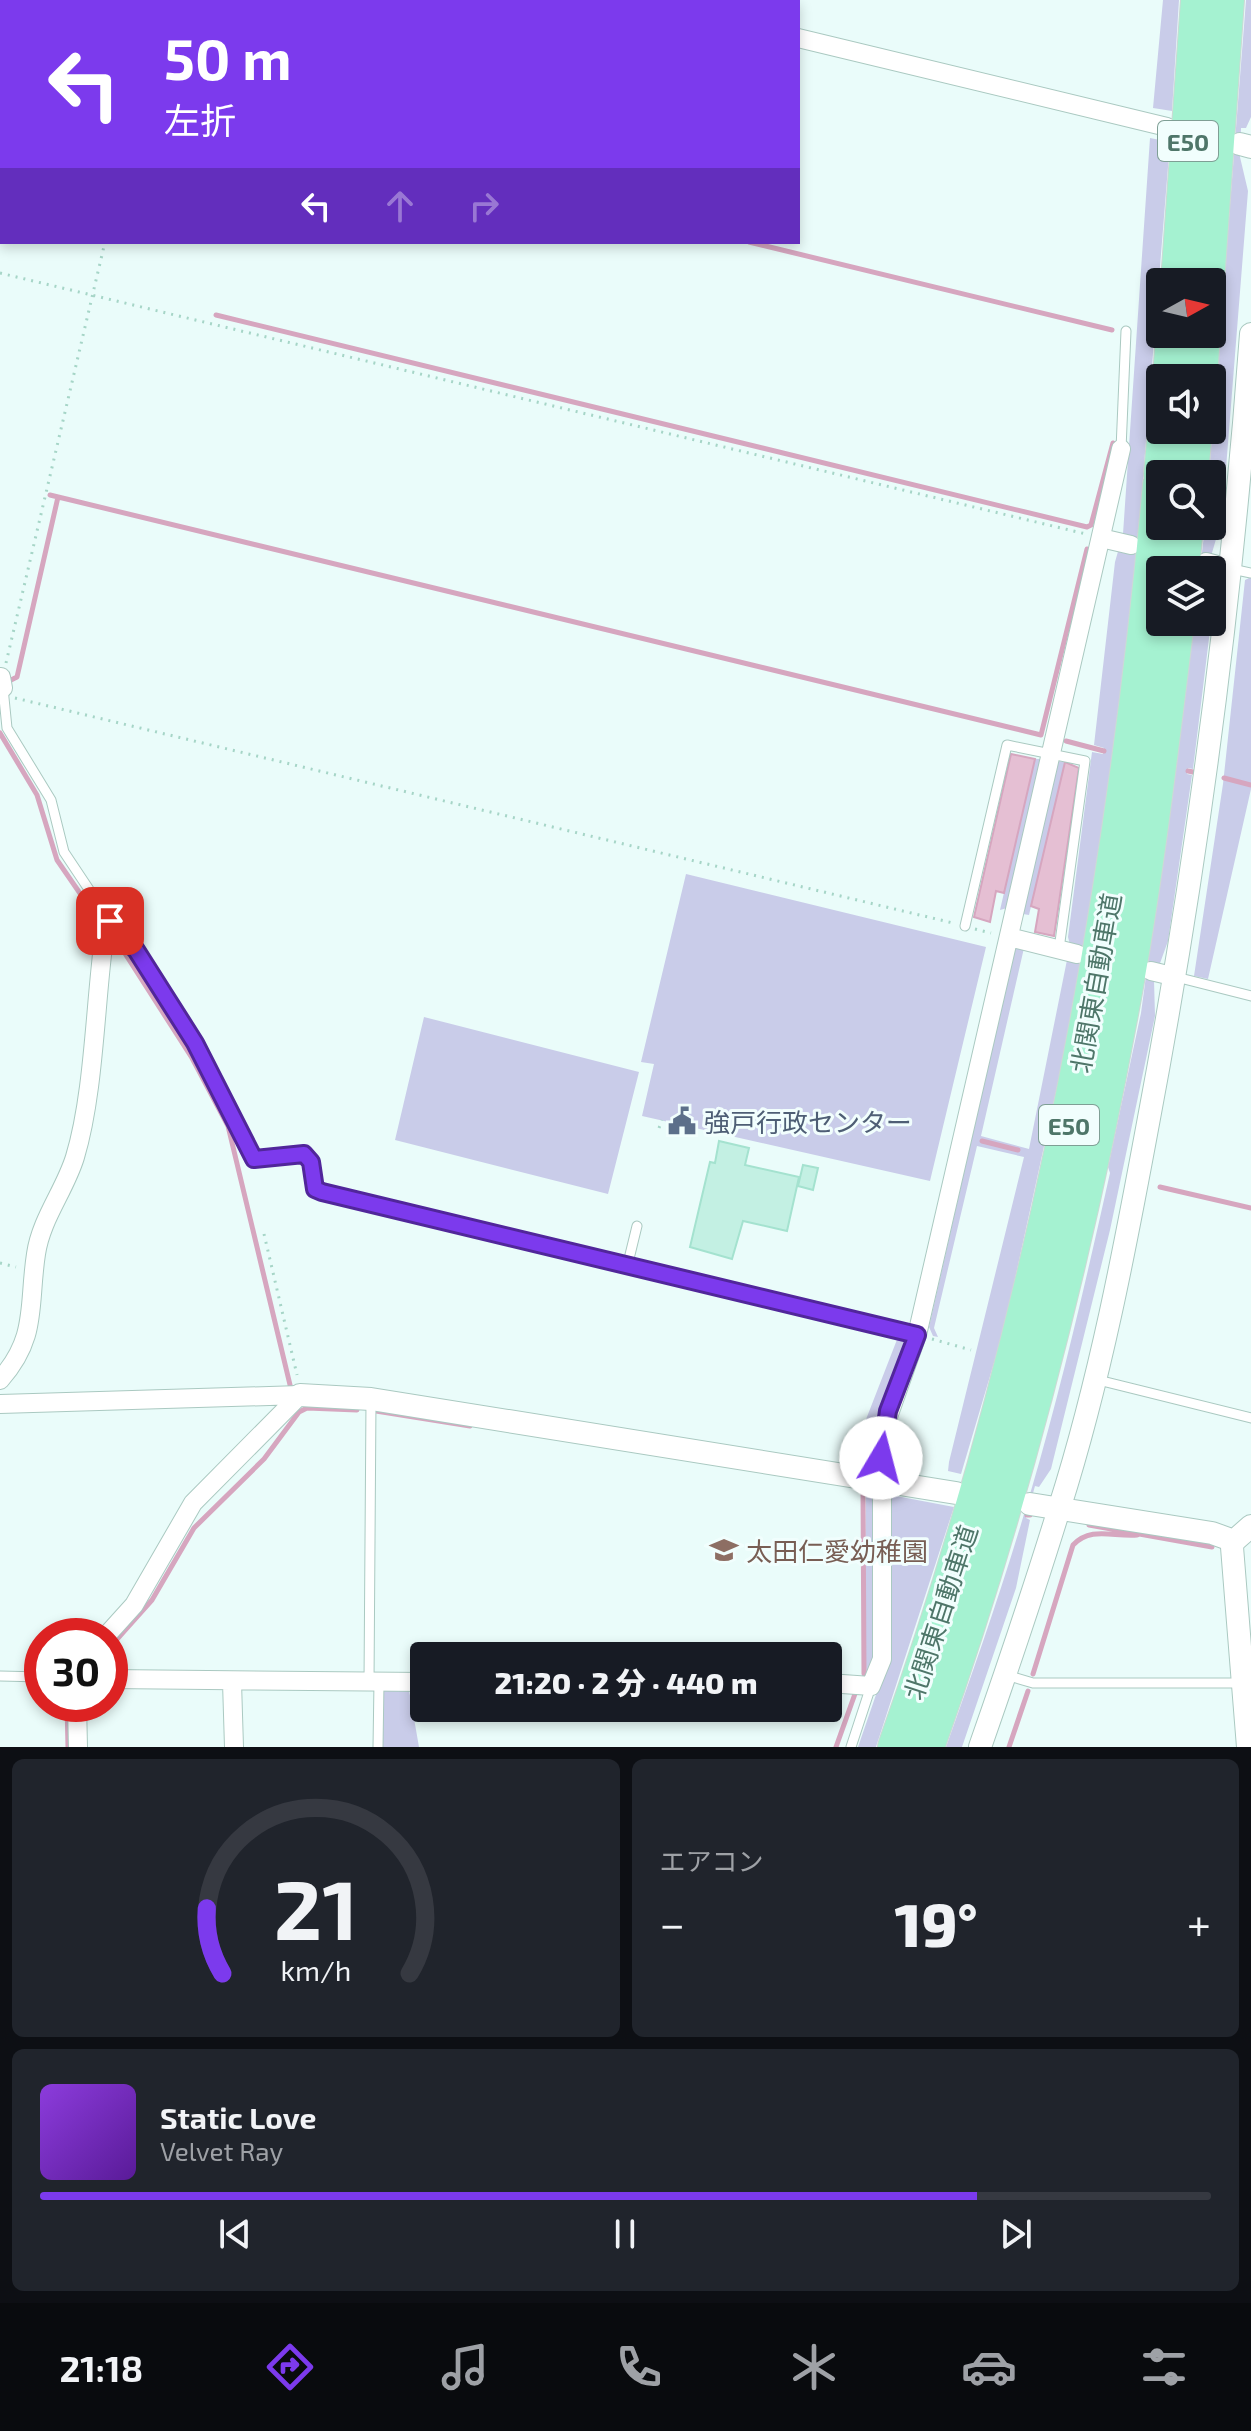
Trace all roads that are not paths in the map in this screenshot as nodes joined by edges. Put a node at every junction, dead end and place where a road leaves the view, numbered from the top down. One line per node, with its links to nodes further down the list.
1 (1198, 0): 5 (highway, E50)
2 (1227, 0): 6 (highway, E50)
3 (800, 38): 4 (street)
4 (1167, 127)
5 (1179, 268)
6 (1208, 268)
7 (1126, 331): 9 (lane)
8 (1251, 334): 13 (street)
9 (1121, 449): 10 (street)
10 (1101, 538): 12 (street); 16 (street)
11 (1154, 540): 55 (highway, 北関東自動車道 / E50)
12 (1131, 545)
13 (1241, 571): 22 (street)
14 (1175, 636): 56 (highway, 北関東自動車道 / E50)
15 (1, 680): 17 (lane)
16 (1051, 755): 18 (lane); 19 (street); 20 (lane)
17 (110, 921): 25 (lane); 28 (street)
18 (965, 926)
19 (1009, 937): 20 (street); 26 (street)
20 (1068, 951)
21 (1151, 971): 22 (street)
22 (1176, 977): 23 (lane); 27 (street)
23 (1251, 996)
24 (637, 1226): 25 (lane)
25 (627, 1267): 26 (lane)
26 (917, 1335): 33 (street)
27 (1094, 1379): 32 (lane); 36 (street)
28 (0, 1380)
29 (300, 1395): 30 (street); 31 (street); 39 (street)
30 (371, 1399): 33 (street); 45 (lane)
31 (0, 1404)
32 (1251, 1418)
33 (882, 1480): 34 (street); 49 (street)
34 (956, 1493)
35 (1030, 1504): 36 (street)
36 (1060, 1508): 38 (street); 40 (street)
37 (1251, 1526): 38 (street)
38 (1234, 1541): 47 (street)
39 (122, 1618)
40 (1006, 1675): 47 (lane); 57 (street)
41 (0, 1676): 42 (lane)
42 (24, 1677)
43 (128, 1679): 44 (street)
44 (232, 1682): 45 (street); 52 (street)
45 (374, 1682): 46 (street); 53 (lane)
46 (410, 1682)
47 (1243, 1683): 58 (street)
48 (842, 1684): 49 (street)
49 (871, 1686): 54 (lane)
50 (77, 1722): 51 (street)
51 (78, 1747)
52 (234, 1747)
53 (378, 1747)
54 (851, 1747)
55 (895, 1747)
56 (927, 1747)
57 (980, 1747)
58 (1248, 1747)

